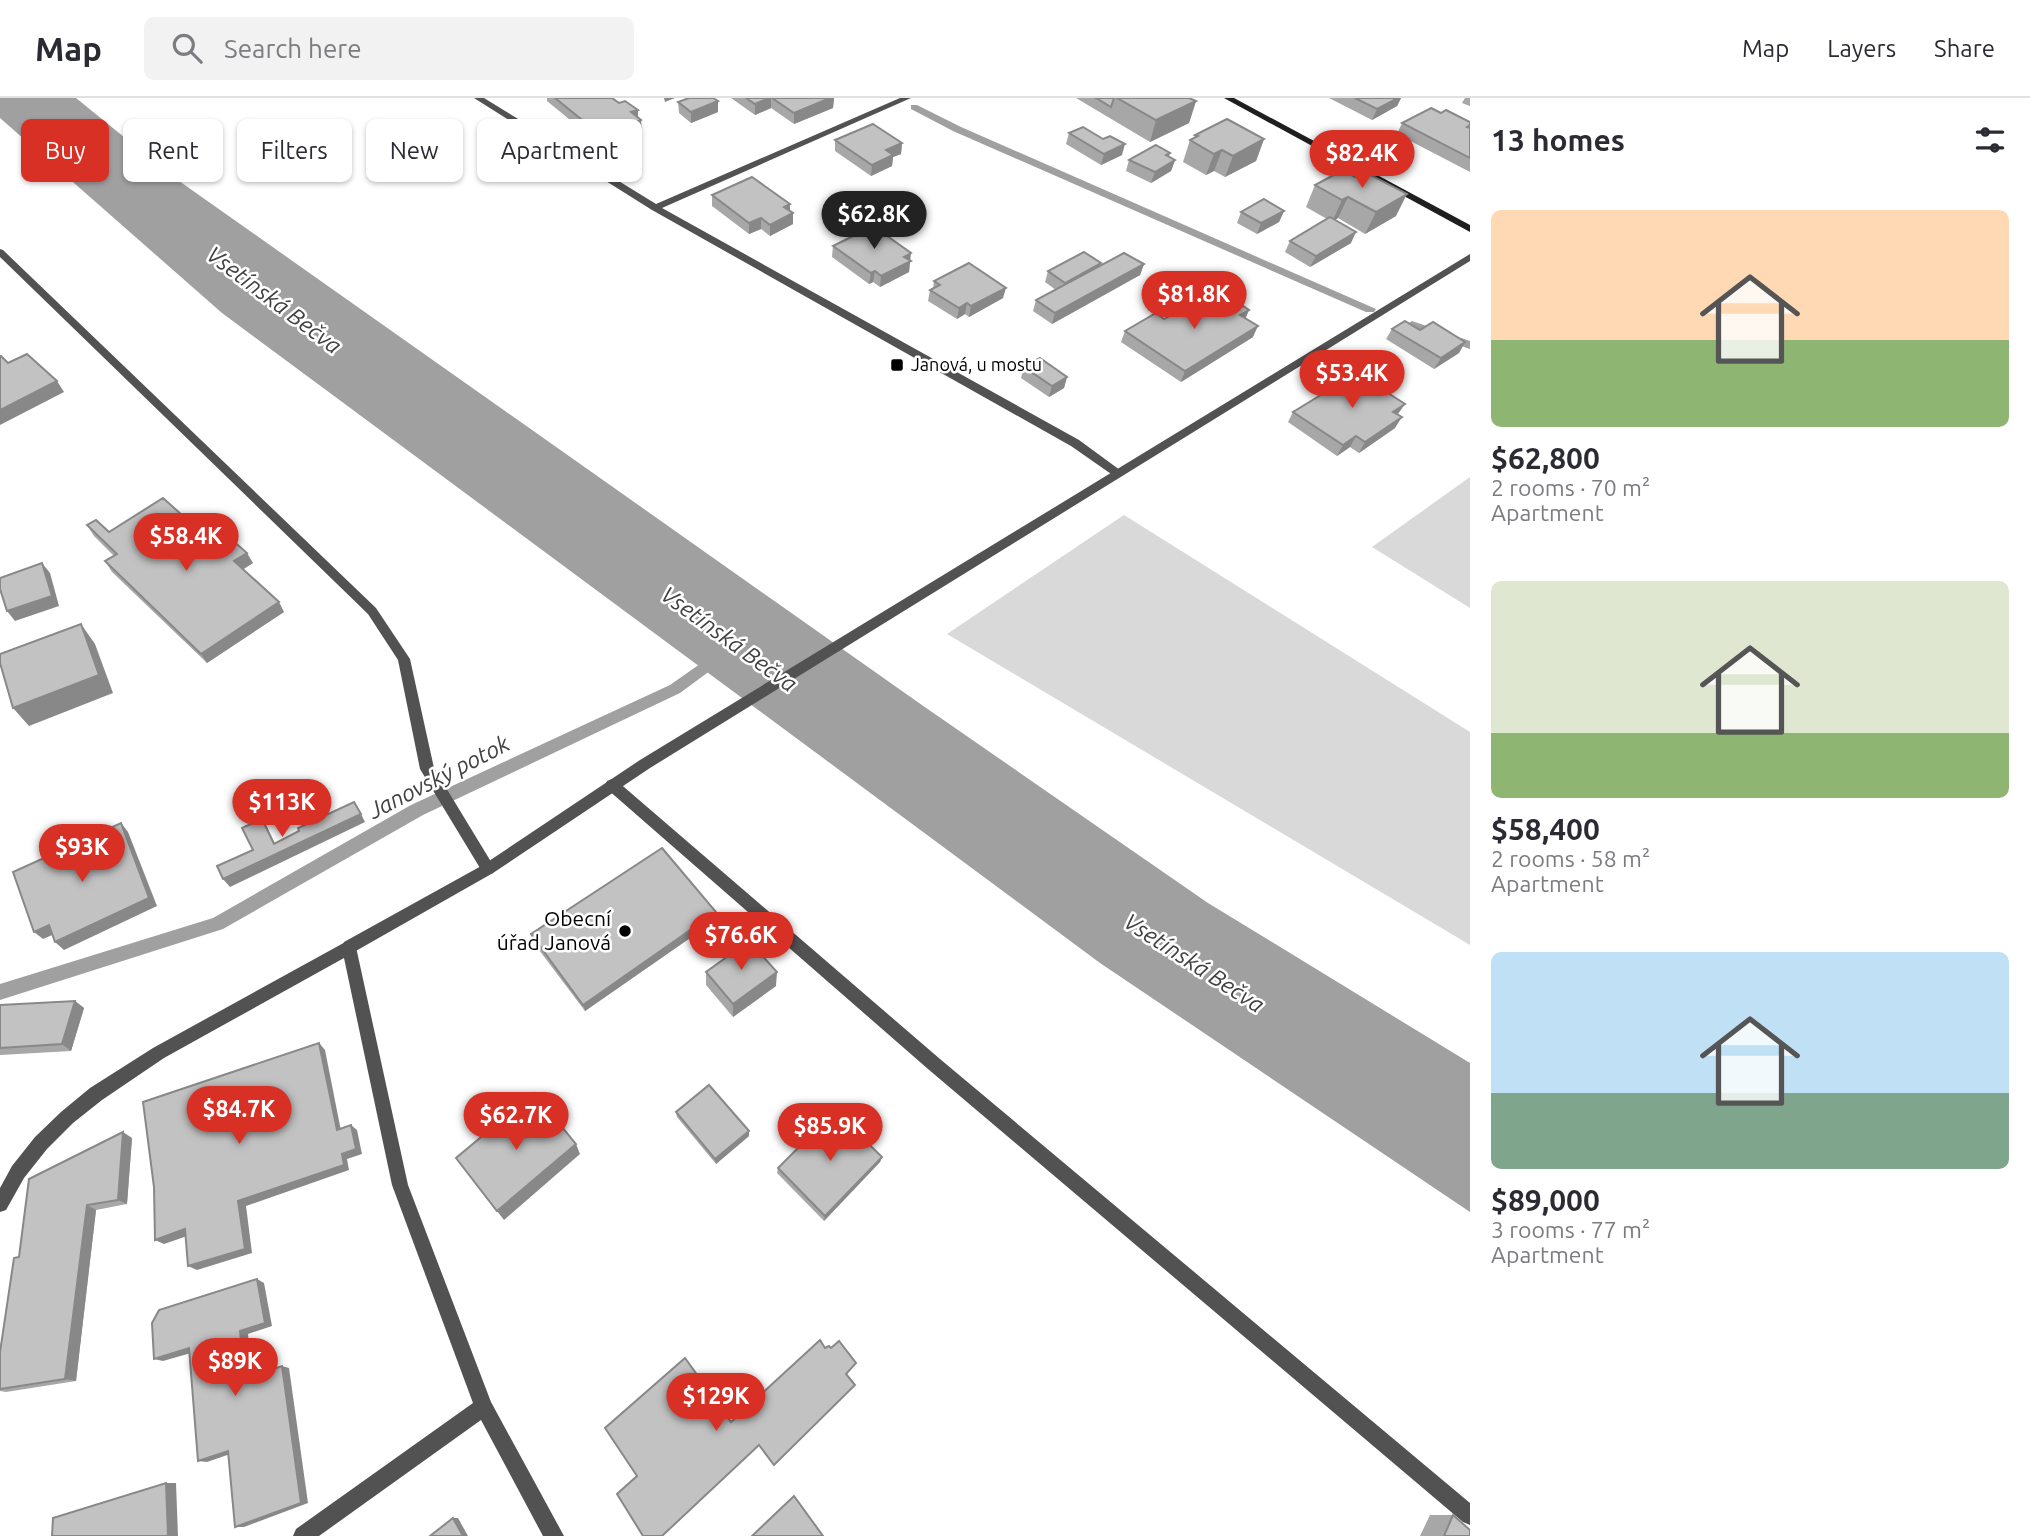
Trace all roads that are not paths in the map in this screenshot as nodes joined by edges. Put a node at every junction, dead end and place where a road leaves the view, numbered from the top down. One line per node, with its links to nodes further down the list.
1 (478, 98): 4 (street)
2 (907, 98): 4 (street)
3 (1228, 98): 5 (main road)
4 (655, 208): 8 (street)
5 (1470, 229)
6 (0, 252): 10 (street)
7 (1470, 257): 8 (street)
8 (1118, 473): 9 (street)
9 (612, 785): 10 (street); 14 (street)
10 (488, 869): 11 (street)
11 (349, 947): 12 (street); 13 (street)
12 (0, 1204)
13 (484, 1407): 15 (street); 16 (street)
14 (1470, 1516)
15 (303, 1536)
16 (554, 1536)

